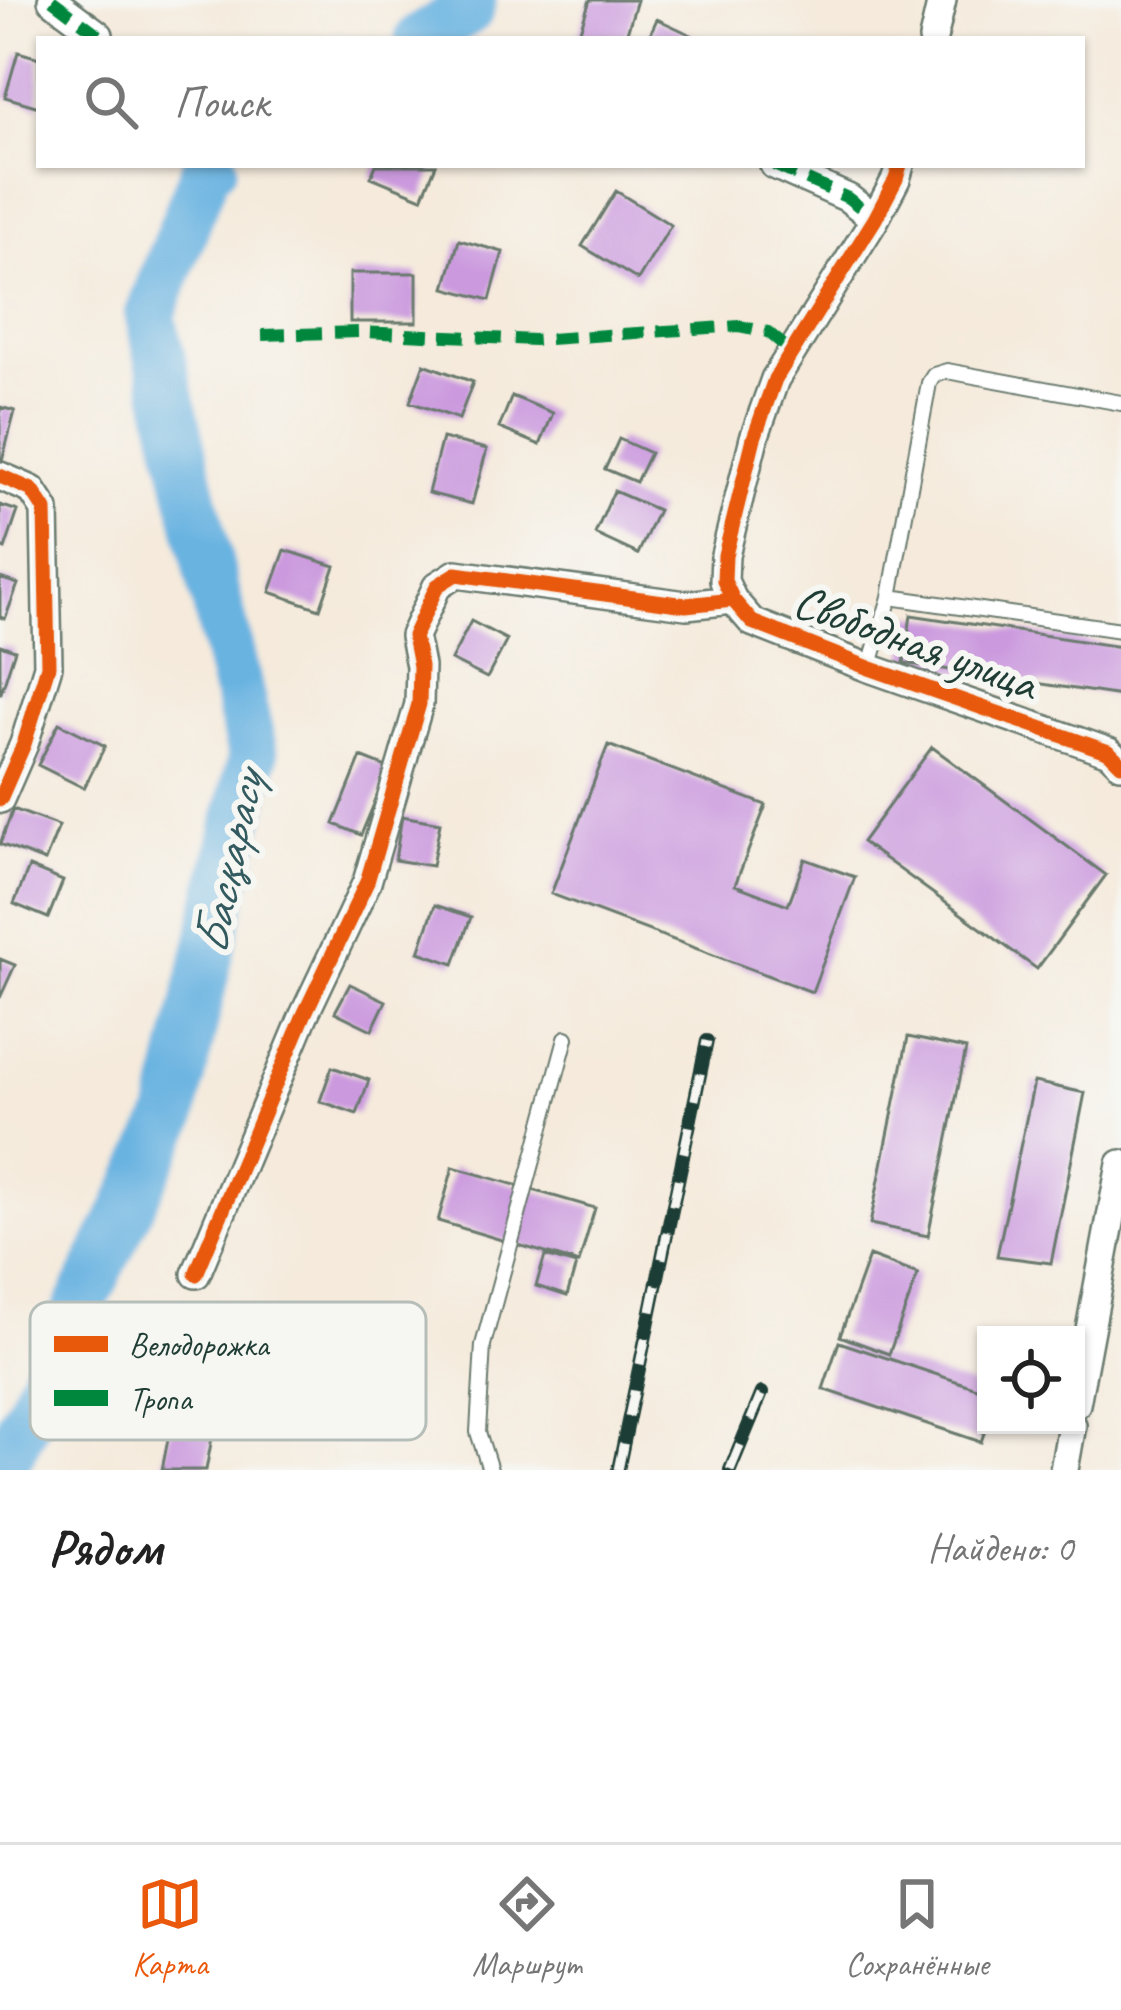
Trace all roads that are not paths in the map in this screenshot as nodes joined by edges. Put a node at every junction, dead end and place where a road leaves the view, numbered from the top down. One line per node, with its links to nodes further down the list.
1 (52, 0): 3 (street)
2 (942, 0): 4 (street)
3 (99, 34)
4 (934, 36)
5 (781, 168): 7 (street)
6 (899, 168): 7 (street, Свободная улица)
7 (874, 220): 11 (street, Свободная улица)
8 (1121, 403): 10 (lane)
9 (0, 476): 15 (street)
10 (890, 597): 12 (lane); 13 (lane)
11 (733, 600): 13 (street, Свободная улица); 18 (street)
12 (1121, 630)
13 (868, 668): 14 (street, Свободная улица)
14 (1121, 764)
15 (0, 800)
16 (566, 1038): 21 (lane)
17 (1121, 1165): 19 (street)
18 (196, 1274)
19 (1085, 1356)
20 (1070, 1434): 22 (street)
21 (490, 1470)
22 (1064, 1470)

